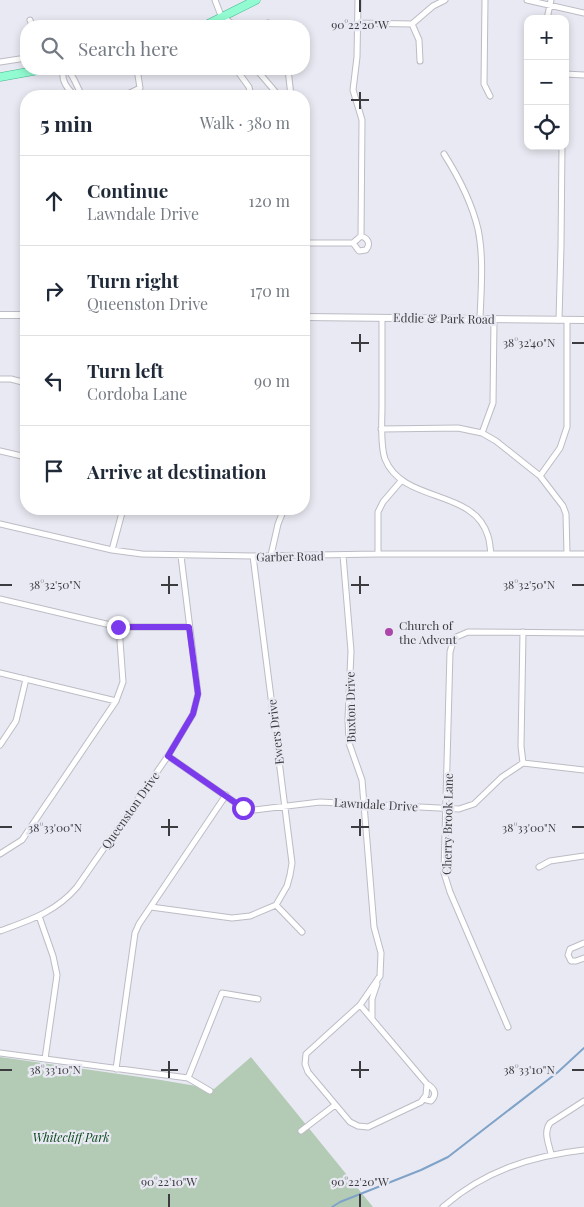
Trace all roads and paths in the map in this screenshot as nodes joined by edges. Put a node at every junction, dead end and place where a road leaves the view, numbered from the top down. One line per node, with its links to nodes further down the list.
1 (215, 0): 10 (street)
2 (256, 0): 10 (main road)
3 (358, 0): 14 (street)
4 (445, 0): 15 (street)
5 (486, 0): 35 (street)
6 (527, 0): 7 (street)
7 (550, 2): 8 (street); 9 (street)
8 (584, 13)
9 (548, 15)
10 (223, 17): 11 (main road); 12 (street); 13 (street)
11 (217, 20)
12 (224, 20)
13 (227, 20)
14 (357, 23): 15 (street); 38 (street)
15 (412, 24): 17 (street)
16 (20, 59): 18 (street)
17 (420, 61)
18 (0, 62)
19 (20, 73): 28 (main road)
20 (569, 74): 27 (street)
21 (62, 75): 29 (street)
22 (72, 75): 30 (street)
23 (138, 75): 31 (street)
24 (240, 75): 32 (street)
25 (261, 75): 33 (street)
26 (289, 75): 34 (street)
27 (584, 75)
28 (0, 77)
29 (69, 90)
30 (79, 90)
31 (136, 90)
32 (250, 90)
33 (275, 90)
34 (290, 90)
35 (490, 96)
36 (562, 150): 47 (street)
37 (444, 154): 45 (street)
38 (361, 236): 40 (street); 40 (street)
39 (310, 243): 40 (street)
40 (353, 243)
41 (0, 314): 42 (street)
42 (20, 315)
43 (310, 317): 44 (street, Eddie & Park Road)
44 (382, 318): 45 (street, Eddie & Park Road); 52 (street)
45 (480, 319): 46 (street, Eddie & Park Road)
46 (494, 319): 47 (street, Eddie & Park Road); 53 (street)
47 (559, 320): 48 (street, Eddie & Park Road)
48 (567, 320): 49 (street, Eddie & Park Road); 56 (street)
49 (584, 320)
50 (0, 378): 51 (street)
51 (20, 381)
52 (382, 429): 53 (street); 57 (street)
53 (482, 433): 56 (street)
54 (0, 451): 55 (street)
55 (20, 456)
56 (540, 476): 64 (street)
57 (401, 481): 62 (street); 63 (street)
58 (121, 515): 61 (street)
59 (282, 515): 66 (street)
60 (0, 524): 61 (street, Garber Road)
61 (112, 550): 67 (street, Garber Road)
62 (378, 554): 63 (street, Garber Road); 69 (street, Garber Road)
63 (491, 554): 64 (street, Garber Road)
64 (567, 554): 65 (street, Garber Road)
65 (584, 554)
66 (271, 555): 68 (street, Garber Road); 69 (street, Garber Road)
67 (180, 556): 68 (street, Garber Road); 72 (street, Queenston Drive)
68 (252, 556): 84 (street, Ewers Drive)
69 (343, 556): 83 (street, Buxton Drive)
70 (0, 599): 71 (street)
71 (118, 627): 72 (street); 77 (street)
72 (189, 627): 79 (street, Queenston Drive)
73 (523, 632): 74 (street); 80 (street); 85 (street, Cherry Brook Lane)
74 (584, 634)
75 (0, 673): 76 (street)
76 (26, 679): 77 (street); 78 (street)
77 (116, 701): 86 (street)
78 (0, 745)
79 (168, 756): 82 (street, Lawndale Drive); 91 (street, Queenston Drive)
80 (523, 763): 81 (street); 85 (street, Lawndale Drive)
81 (584, 770)
82 (226, 795): 84 (street, Lawndale Drive); 90 (street)
83 (365, 804): 84 (street, Lawndale Drive); 85 (street, Lawndale Drive); 96 (street, Buxton Drive)
84 (284, 806): 89 (street, Ewers Drive)
85 (447, 808): 100 (street, Cherry Brook Lane)
86 (0, 854)
87 (584, 856): 88 (street)
88 (539, 867)
89 (276, 905): 90 (street); 93 (street)
90 (151, 907): 103 (street)
91 (39, 916): 92 (street, Queenston Drive); 102 (street)
92 (0, 931)
93 (302, 932)
94 (584, 943): 95 (street)
95 (584, 958)
96 (380, 976): 98 (street); 99 (street, Buxton Drive)
97 (258, 999): 104 (street)
98 (360, 1005): 99 (street); 109 (street)
99 (372, 1018): 105 (street)
100 (508, 1027)
101 (0, 1053): 102 (street)
102 (45, 1059): 103 (street)
103 (116, 1069): 104 (street)
104 (188, 1078): 106 (street)
105 (427, 1084): 107 (street); 107 (street)
106 (210, 1090)
107 (424, 1099): 109 (street)
108 (584, 1101): 112 (street)
109 (335, 1105): 110 (street)
110 (301, 1131)
111 (584, 1150): 112 (street)
112 (551, 1154): 113 (street)
113 (443, 1207)

